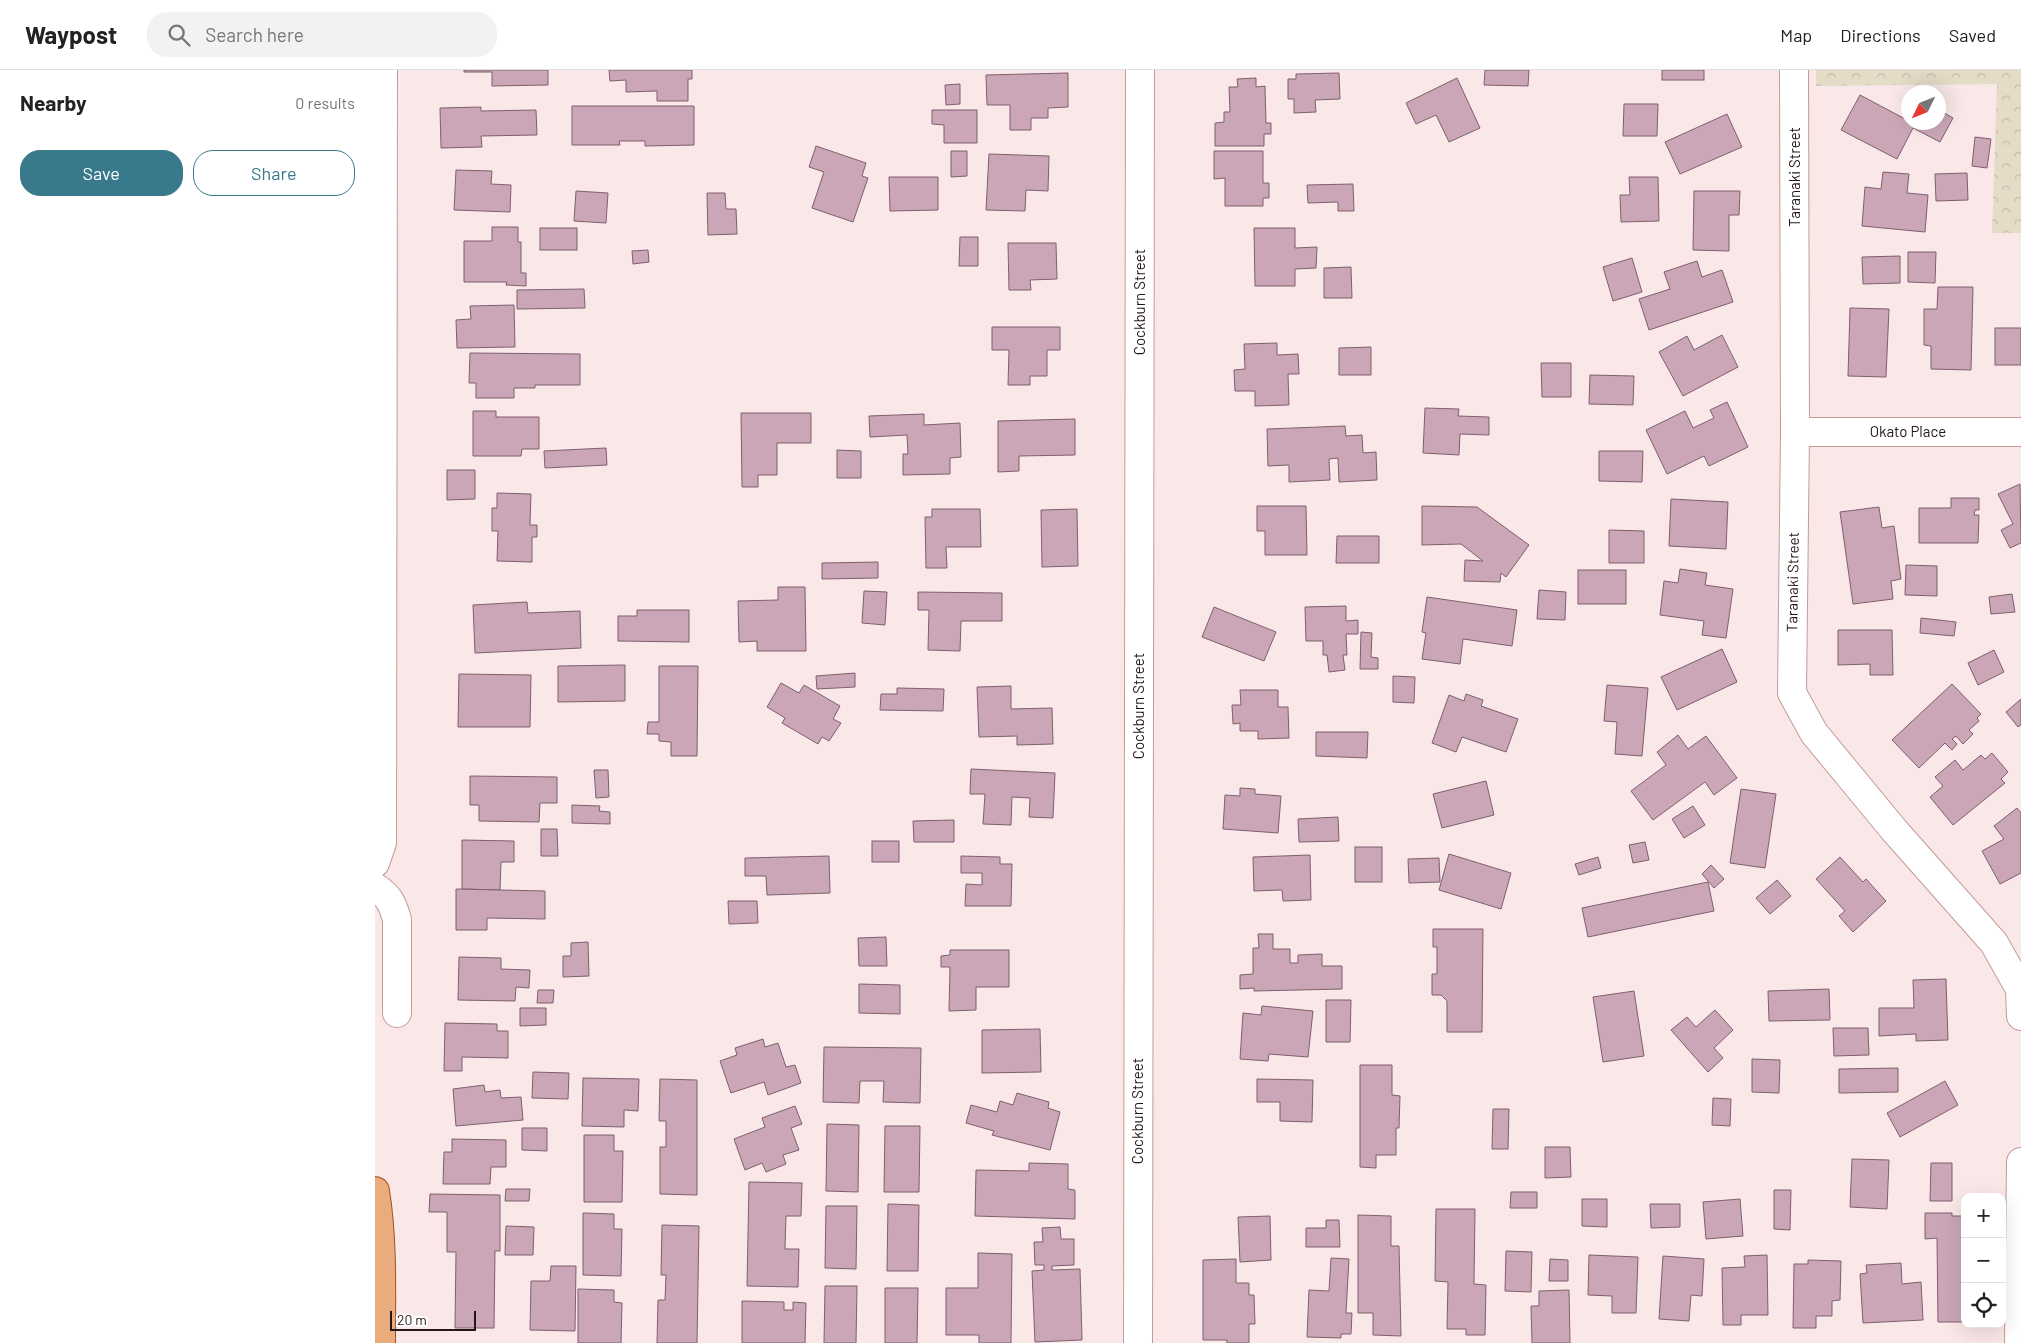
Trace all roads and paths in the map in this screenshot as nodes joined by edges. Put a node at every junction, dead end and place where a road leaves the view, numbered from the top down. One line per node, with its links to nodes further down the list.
1 (383, 70): 6 (street)
2 (1140, 70): 13 (street, Cockburn Street)
3 (1794, 70): 4 (street, Taranaki Street)
4 (1795, 432): 5 (street, Okato Place); 8 (street, Taranaki Street)
5 (2021, 432)
6 (375, 863)
7 (375, 887): 9 (street)
8 (2021, 998)
9 (397, 1013)
10 (2021, 1162): 14 (street)
11 (375, 1191): 12 (main road)
12 (381, 1343)
13 (1138, 1343)
14 (2019, 1343)

